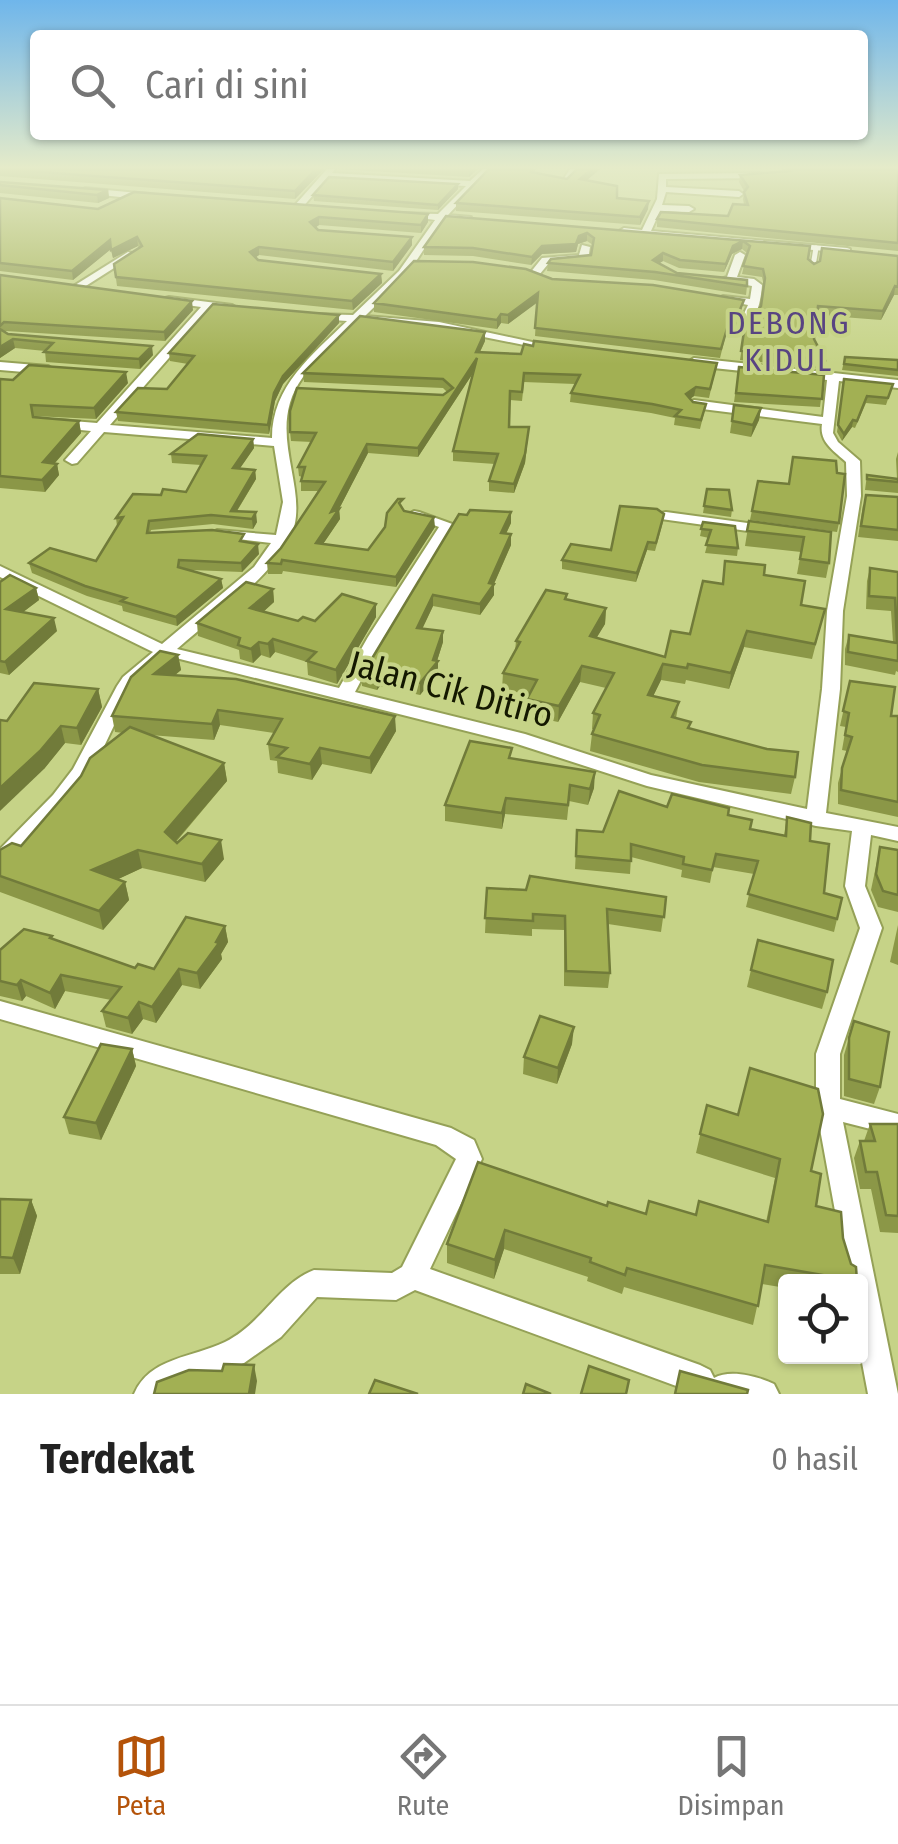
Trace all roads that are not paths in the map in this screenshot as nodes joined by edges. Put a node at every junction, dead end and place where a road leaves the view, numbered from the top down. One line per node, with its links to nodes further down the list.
1 (430, 234): 4 (street)
2 (667, 234): 6 (street)
3 (408, 239): 4 (street)
4 (426, 240): 10 (street)
5 (586, 247): 14 (street)
6 (816, 248): 8 (street); 12 (lane)
7 (136, 252): 20 (street)
8 (852, 252)
9 (740, 255): 19 (street)
10 (412, 262): 11 (street); 16 (street)
11 (429, 262)
12 (812, 266)
13 (522, 270): 14 (street)
14 (535, 273): 17 (street)
15 (378, 276): 16 (street)
16 (398, 278): 27 (street)
17 (547, 279)
18 (712, 279): 19 (street)
19 (731, 280): 23 (street)
20 (96, 290)
21 (706, 297): 23 (street)
22 (152, 298): 24 (street)
23 (754, 304): 28 (street)
24 (209, 305): 25 (street); 30 (street)
25 (242, 309)
26 (294, 314): 27 (street)
27 (353, 319): 31 (street); 39 (street)
28 (744, 326)
29 (153, 347): 30 (street)
30 (171, 348): 37 (street)
31 (576, 351)
32 (675, 360): 35 (street)
33 (0, 366): 34 (street)
34 (72, 372)
35 (834, 375): 38 (street); 42 (street)
36 (126, 376): 37 (street)
37 (144, 377): 44 (street)
38 (898, 384)
39 (290, 389): 40 (street); 45 (street)
40 (310, 390)
41 (694, 404): 42 (street)
42 (828, 420): 53 (street)
43 (42, 422): 44 (street)
44 (103, 428): 45 (street); 46 (street)
45 (279, 443): 52 (street)
46 (72, 460)
47 (410, 514): 56 (street)
48 (666, 516): 50 (street)
49 (213, 532): 52 (street)
50 (791, 533)
51 (827, 538): 53 (street)
52 (282, 540): 55 (street)
53 (845, 541): 57 (street)
54 (0, 571): 55 (street, Jalan Cik Ditiro)
55 (162, 650): 56 (street, Jalan Cik Ditiro); 60 (street)
56 (344, 694): 57 (street, Jalan Cik Ditiro)
57 (816, 820): 58 (street, Jalan Cik Ditiro)
58 (862, 829): 59 (street, Jalan Cik Ditiro); 62 (street)
59 (898, 834)
60 (0, 862)
61 (0, 1010): 64 (street)
62 (828, 1107): 63 (street); 67 (street)
63 (898, 1125)
64 (412, 1276): 65 (street); 66 (street)
65 (149, 1394)
66 (764, 1394)
67 (883, 1394)

